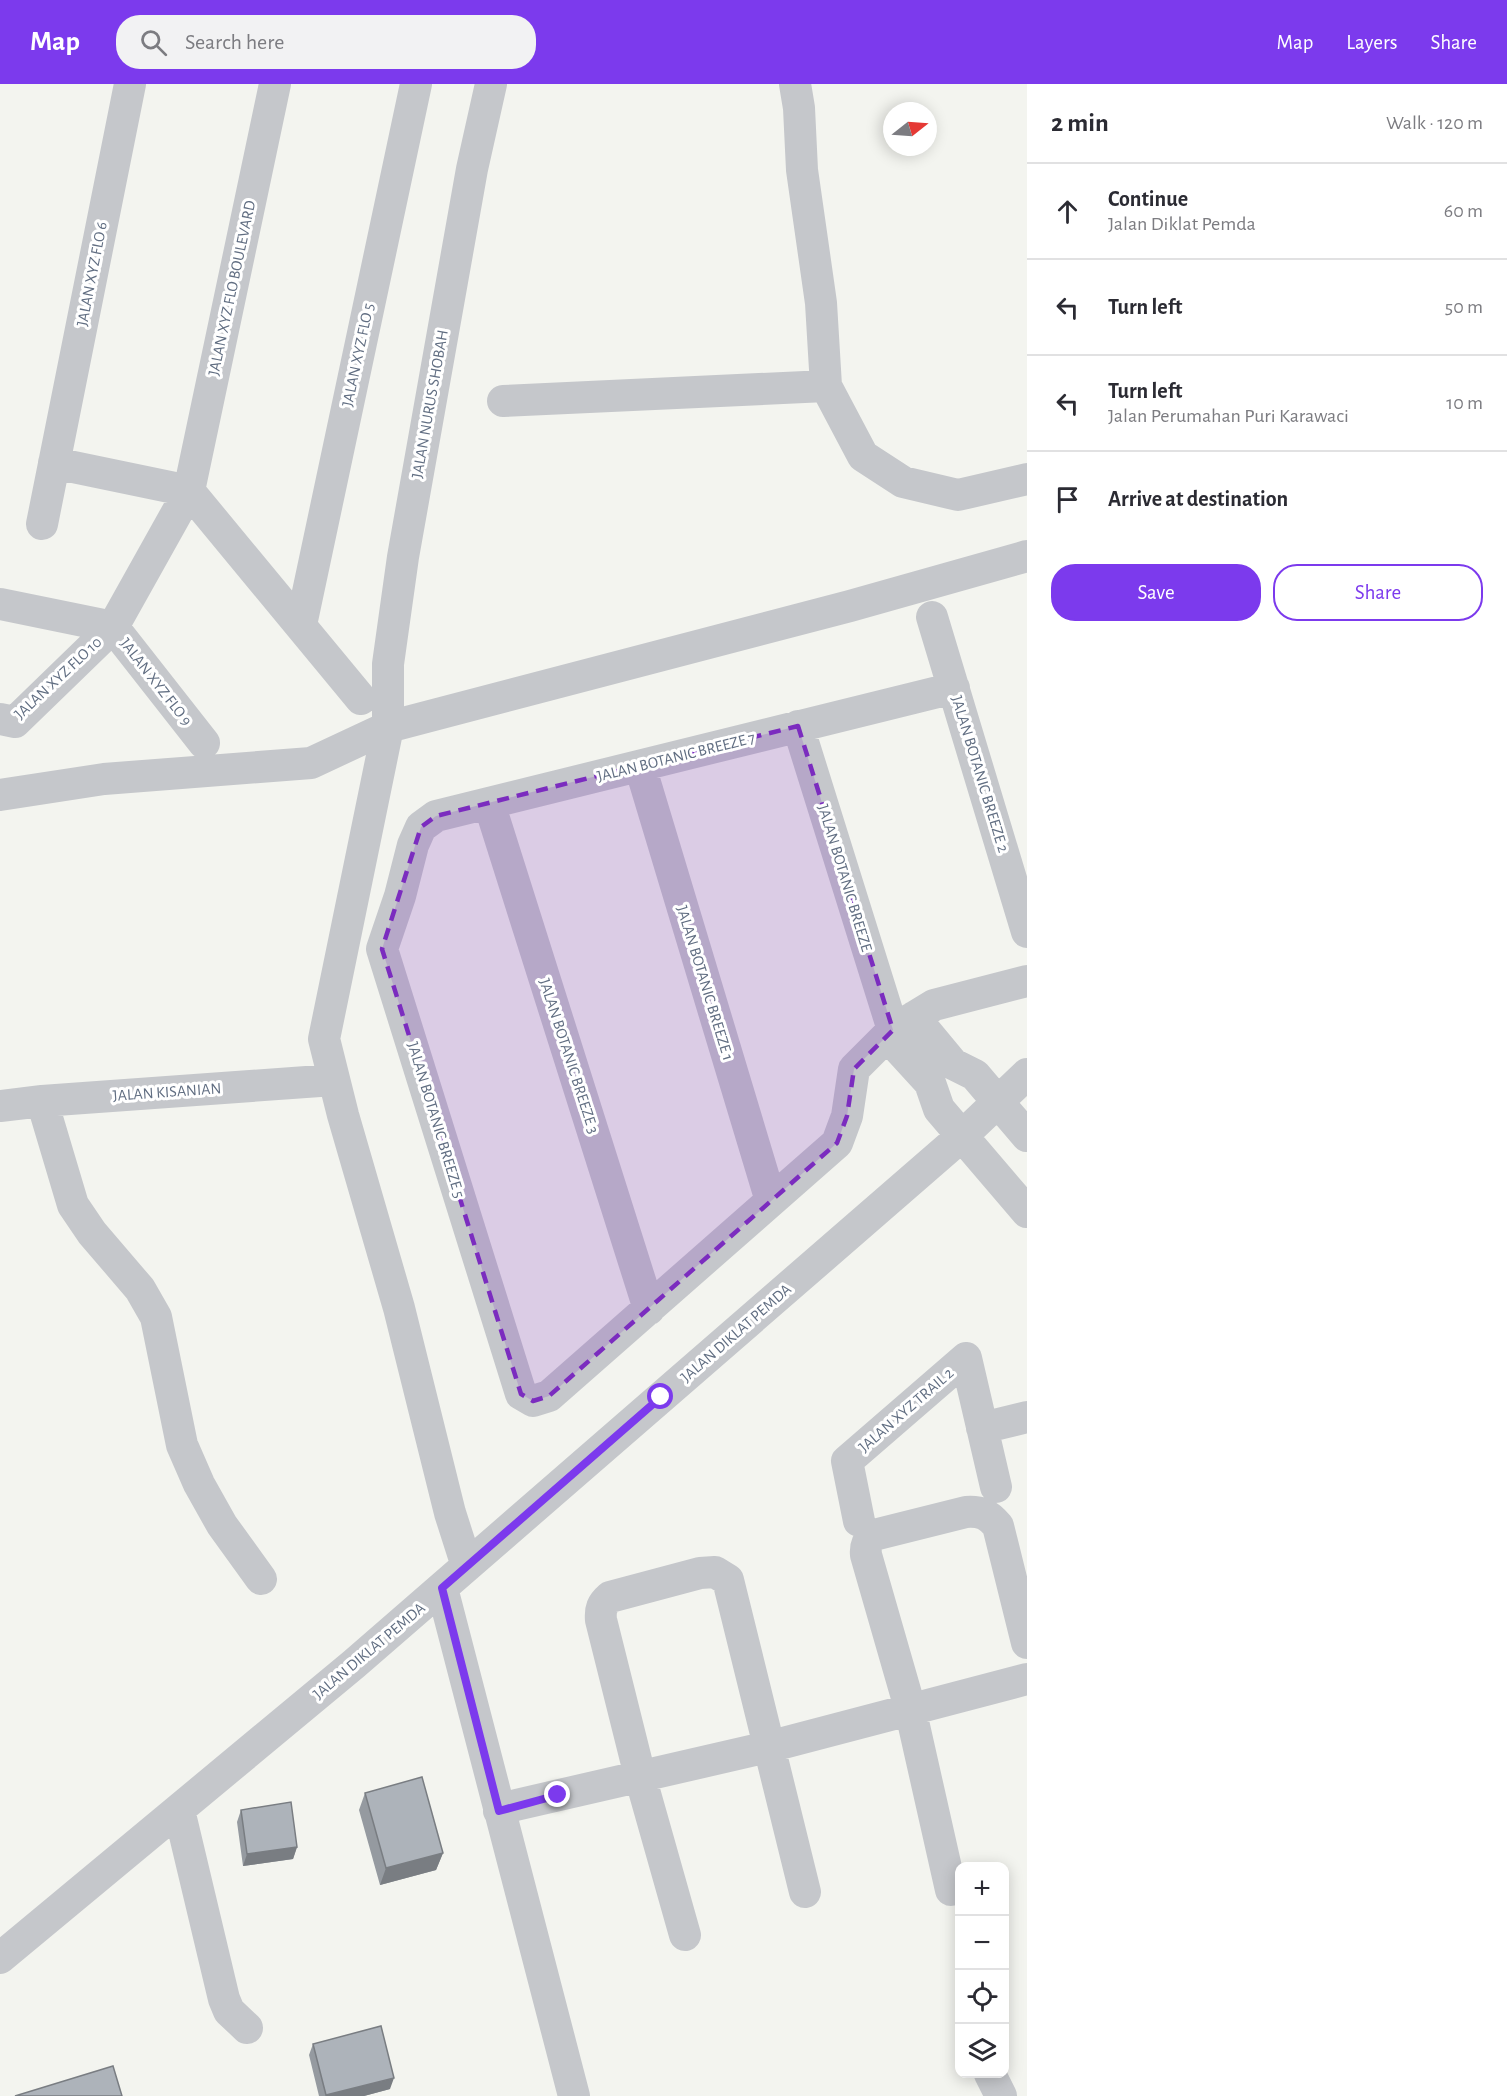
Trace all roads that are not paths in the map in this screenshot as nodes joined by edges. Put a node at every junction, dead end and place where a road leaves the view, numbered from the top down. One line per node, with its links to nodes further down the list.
1 (130, 84): 8 (street, JALAN XYZ FLO 6)
2 (275, 84): 10 (street, JALAN XYZ FLO BOULEVARD)
3 (416, 84): 15 (street, JALAN XYZ FLO 5)
4 (491, 84): 21 (street, JALAN NURUS SHOBAH)
5 (795, 84): 6 (street)
6 (826, 386): 7 (street); 9 (street)
7 (503, 401)
8 (54, 463): 10 (street); 11 (street, JALAN XYZ FLO 6)
9 (1027, 479)
10 (189, 491): 15 (street); 16 (street, JALAN XYZ FLO BOULEVARD)
11 (42, 524)
12 (1027, 556): 21 (street)
13 (0, 604): 16 (street, JALAN XYZ FLO 9)
14 (932, 617): 17 (street, JALAN BOTANIC BREEZE 2)
15 (301, 626): 18 (street)
16 (113, 627): 19 (street, JALAN XYZ FLO 10); 22 (street, JALAN XYZ FLO 9)
17 (954, 688): 20 (street, JALAN BOTANIC BREEZE 7); 27 (street, JALAN BOTANIC BREEZE 2)
18 (361, 699)
19 (0, 719)
20 (798, 726): 23 (street, JALAN BOTANIC BREEZE 7); 29 (street, JALAN BOTANIC BREEZE)
21 (388, 727): 24 (street); 31 (street, JALAN NURUS SHOBAH)
22 (204, 743)
23 (640, 766): 25 (street, JALAN BOTANIC BREEZE 7); 37 (street, JALAN BOTANIC BREEZE 1)
24 (0, 795)
25 (489, 803): 26 (street, JALAN BOTANIC BREEZE 7); 39 (street, JALAN BOTANIC BREEZE 3)
26 (412, 845): 39 (street, JALAN BOTANIC BREEZE 5)
27 (1027, 932)
28 (1027, 981): 29 (street)
29 (898, 1028): 33 (street, JALAN BOTANIC BREEZE); 35 (street, JALAN BOTANIC BREEZE); 37 (street)
30 (1027, 1074): 33 (street, JALAN DIKLAT PEMDA)
31 (334, 1080): 32 (street, JALAN KISANIAN); 44 (street, JALAN NURUS SHOBAH)
32 (42, 1101): 34 (street, JALAN KISANIAN); 45 (street)
33 (997, 1101): 35 (street, JALAN DIKLAT PEMDA); 36 (street, JALAN BOTANIC BREEZE)
34 (0, 1106)
35 (962, 1136): 38 (street, JALAN BOTANIC BREEZE); 44 (street, JALAN DIKLAT PEMDA)
36 (1027, 1136)
37 (771, 1201): 39 (street)
38 (1027, 1212)
39 (649, 1309)
40 (1027, 1417): 41 (street)
41 (982, 1428): 42 (street, JALAN XYZ TRAIL 2); 43 (street, JALAN XYZ TRAIL 2)
42 (996, 1487)
43 (859, 1521)
44 (467, 1566): 46 (street, JALAN DIKLAT PEMDA)
45 (261, 1579)
46 (442, 1588): 53 (street); 54 (street, JALAN DIKLAT PEMDA)
47 (1022, 1596): 48 (street); 50 (street)
48 (1027, 1643)
49 (1027, 1679): 50 (street)
50 (910, 1708): 51 (street); 55 (street)
51 (768, 1747): 52 (street); 52 (street); 56 (street)
52 (640, 1776): 53 (street); 57 (street)
53 (508, 1808): 61 (street)
54 (179, 1810): 58 (street, JALAN DIKLAT PEMDA); 59 (street)
55 (951, 1890)
56 (805, 1892)
57 (686, 1935)
58 (0, 1958)
59 (247, 2028)
60 (992, 2078): 62 (street)
61 (574, 2096)
62 (1001, 2096)

